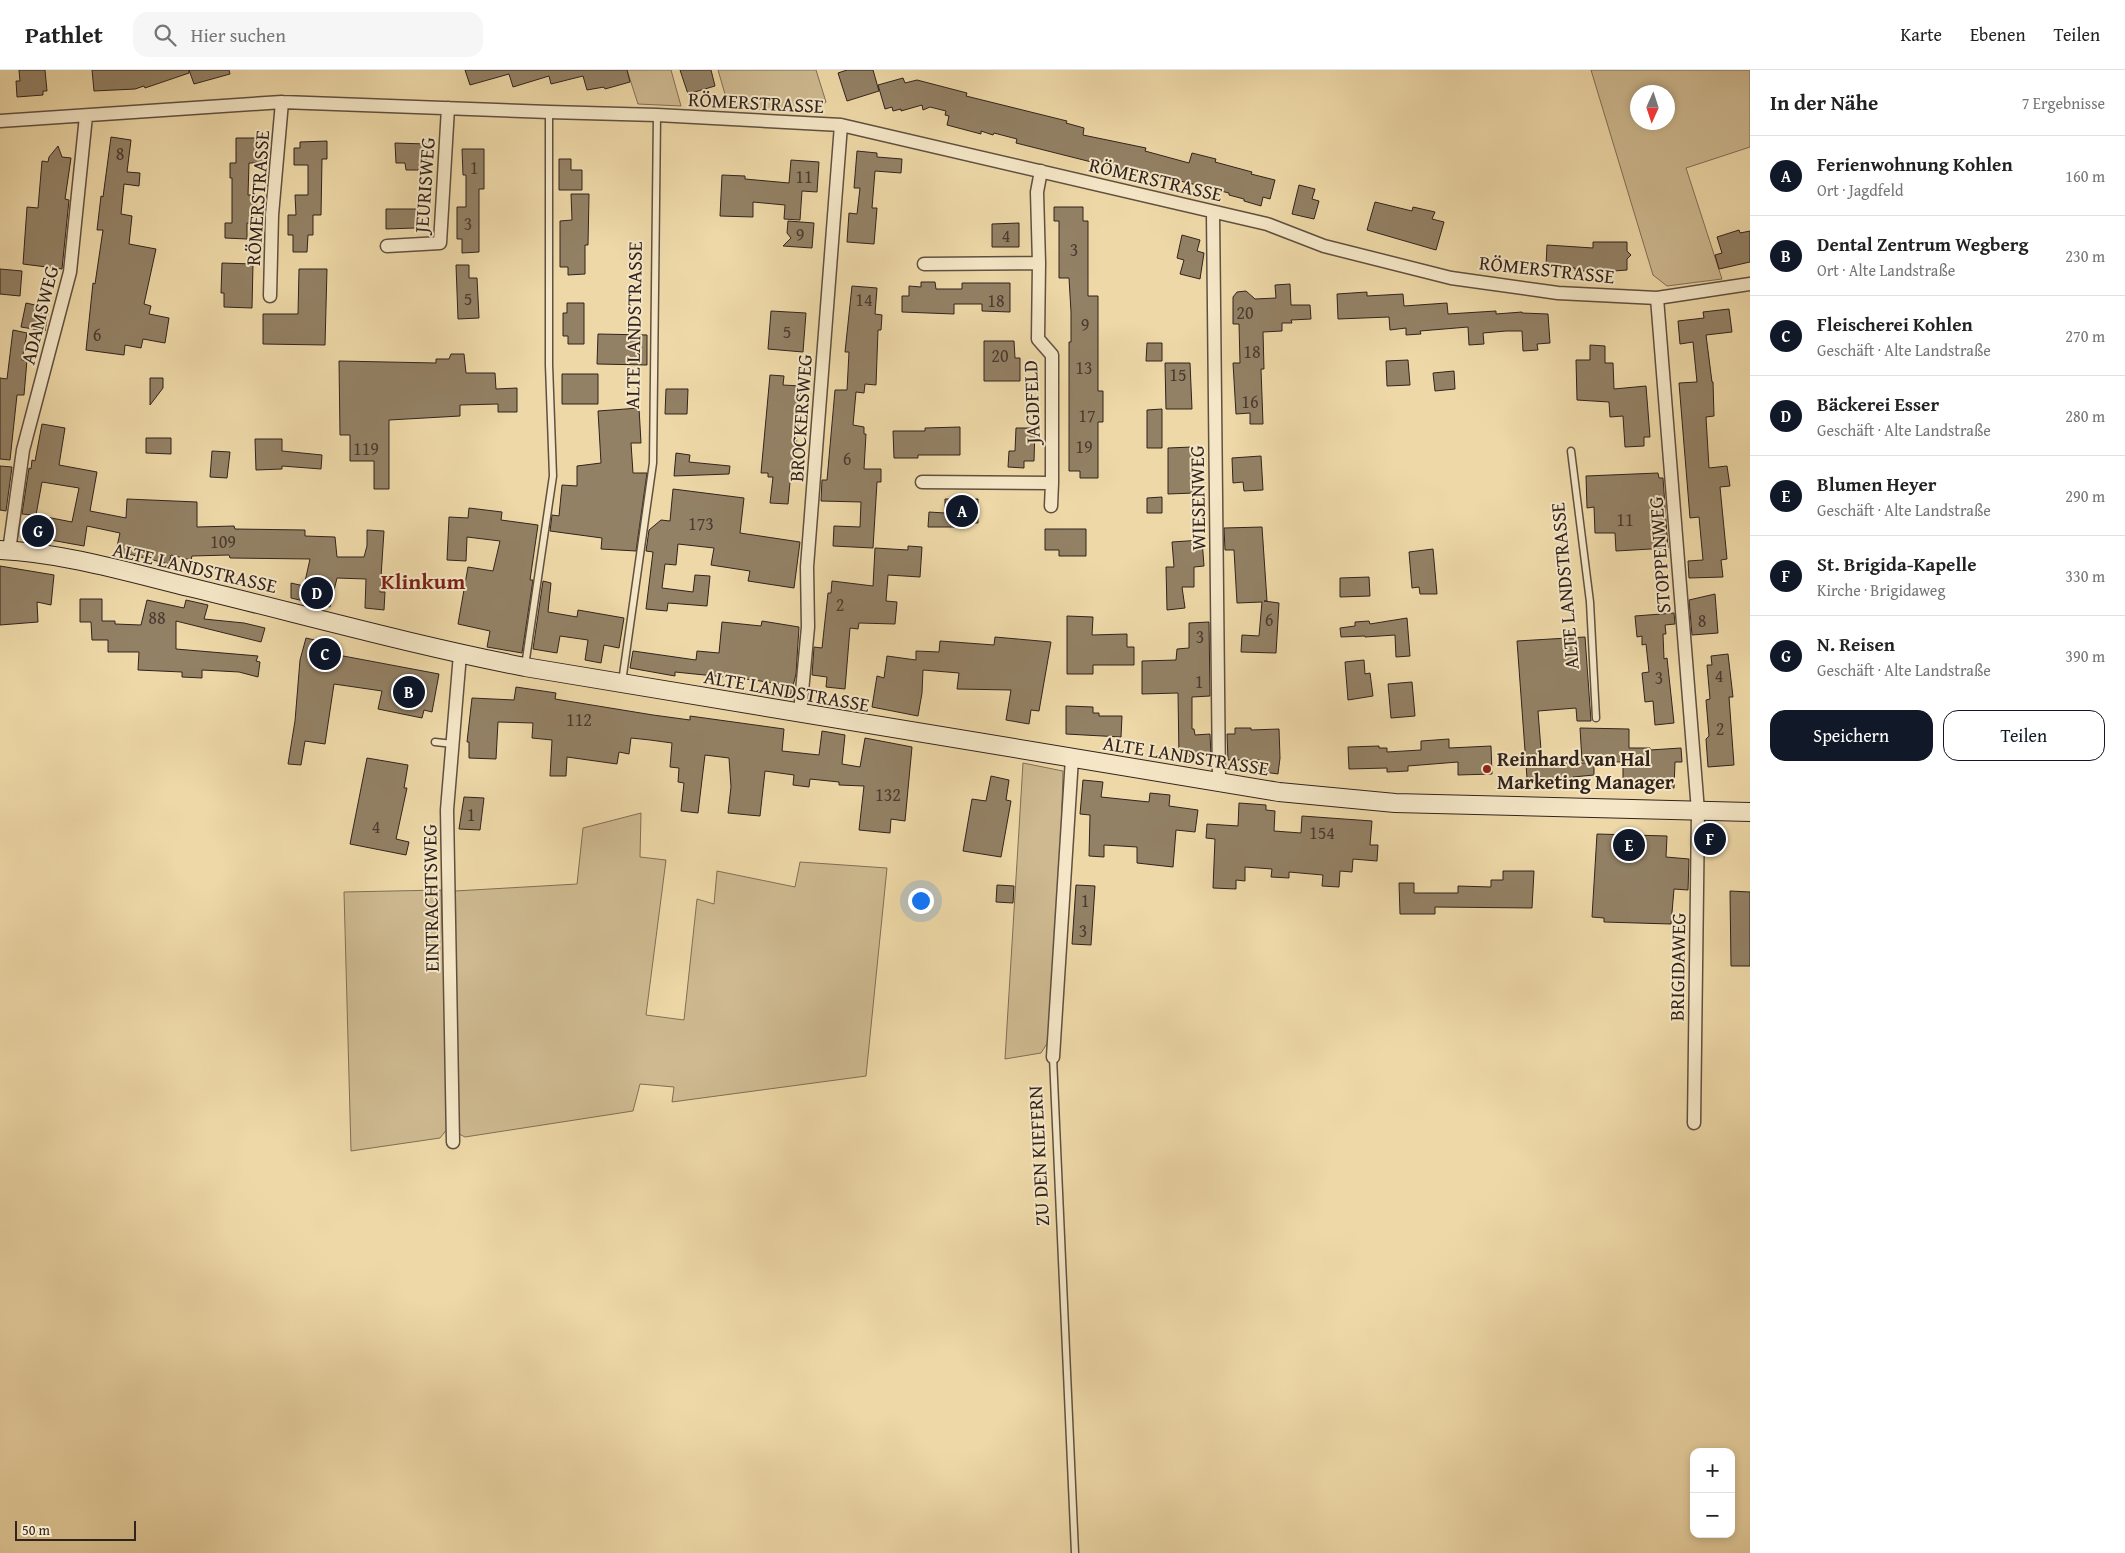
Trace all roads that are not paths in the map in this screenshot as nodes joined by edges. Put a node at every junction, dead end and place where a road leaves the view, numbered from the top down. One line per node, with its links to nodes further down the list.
1 (282, 102): 2 (street, RÖMERSTRASSE); 5 (street, RÖMERSTRASSE); 14 (street, RÖMERSTRASSE)
2 (448, 108): 3 (street, RÖMERSTRASSE); 10 (street, JEURISWEG)
3 (549, 112): 4 (street, RÖMERSTRASSE); 22 (lane)
4 (657, 114): 7 (street, RÖMERSTRASSE); 23 (lane, ALTE LANDSTRASSE)
5 (86, 116): 6 (street, RÖMERSTRASSE); 20 (street, ADAMSWEG)
6 (0, 121)
7 (841, 125): 8 (street, RÖMERSTRASSE); 24 (street, BROCKERSWEG)
8 (1041, 171): 9 (street, RÖMERSTRASSE); 11 (street, JAGDFELD)
9 (1213, 212): 15 (street, RÖMERSTRASSE); 29 (street, WIESENWEG)
10 (387, 246)
11 (1039, 263): 12 (street); 18 (street, JAGDFELD)
12 (924, 264)
13 (1750, 284): 15 (street, RÖMERSTRASSE)
14 (270, 296)
15 (1657, 298): 30 (street, STOPPENWEG)
16 (1571, 451): 25 (lane, ALTE LANDSTRASSE)
17 (922, 482): 18 (street)
18 (1052, 483): 19 (street, JAGDFELD)
19 (1052, 506)
20 (5, 551): 21 (main road, ALTE LANDSTRASSE)
21 (460, 654): 22 (main road, ALTE LANDSTRASSE); 27 (street, EINTRACHTSWEG)
22 (525, 667): 23 (main road, ALTE LANDSTRASSE)
23 (621, 684): 24 (main road, ALTE LANDSTRASSE)
24 (800, 713): 28 (main road, ALTE LANDSTRASSE)
25 (1596, 718)
26 (435, 742): 27 (lane)
27 (453, 744): 34 (street, EINTRACHTSWEG)
28 (1072, 758): 29 (main road, ALTE LANDSTRASSE); 32 (street, ZU DEN KIEFERN)
29 (1219, 783): 30 (main road, ALTE LANDSTRASSE)
30 (1698, 811): 31 (main road, ALTE LANDSTRASSE); 33 (street, BRIGIDAWEG)
31 (1750, 812)
32 (1052, 1057): 35 (lane, ZU DEN KIEFERN)
33 (1694, 1123)
34 (453, 1142)
35 (1076, 1553)

